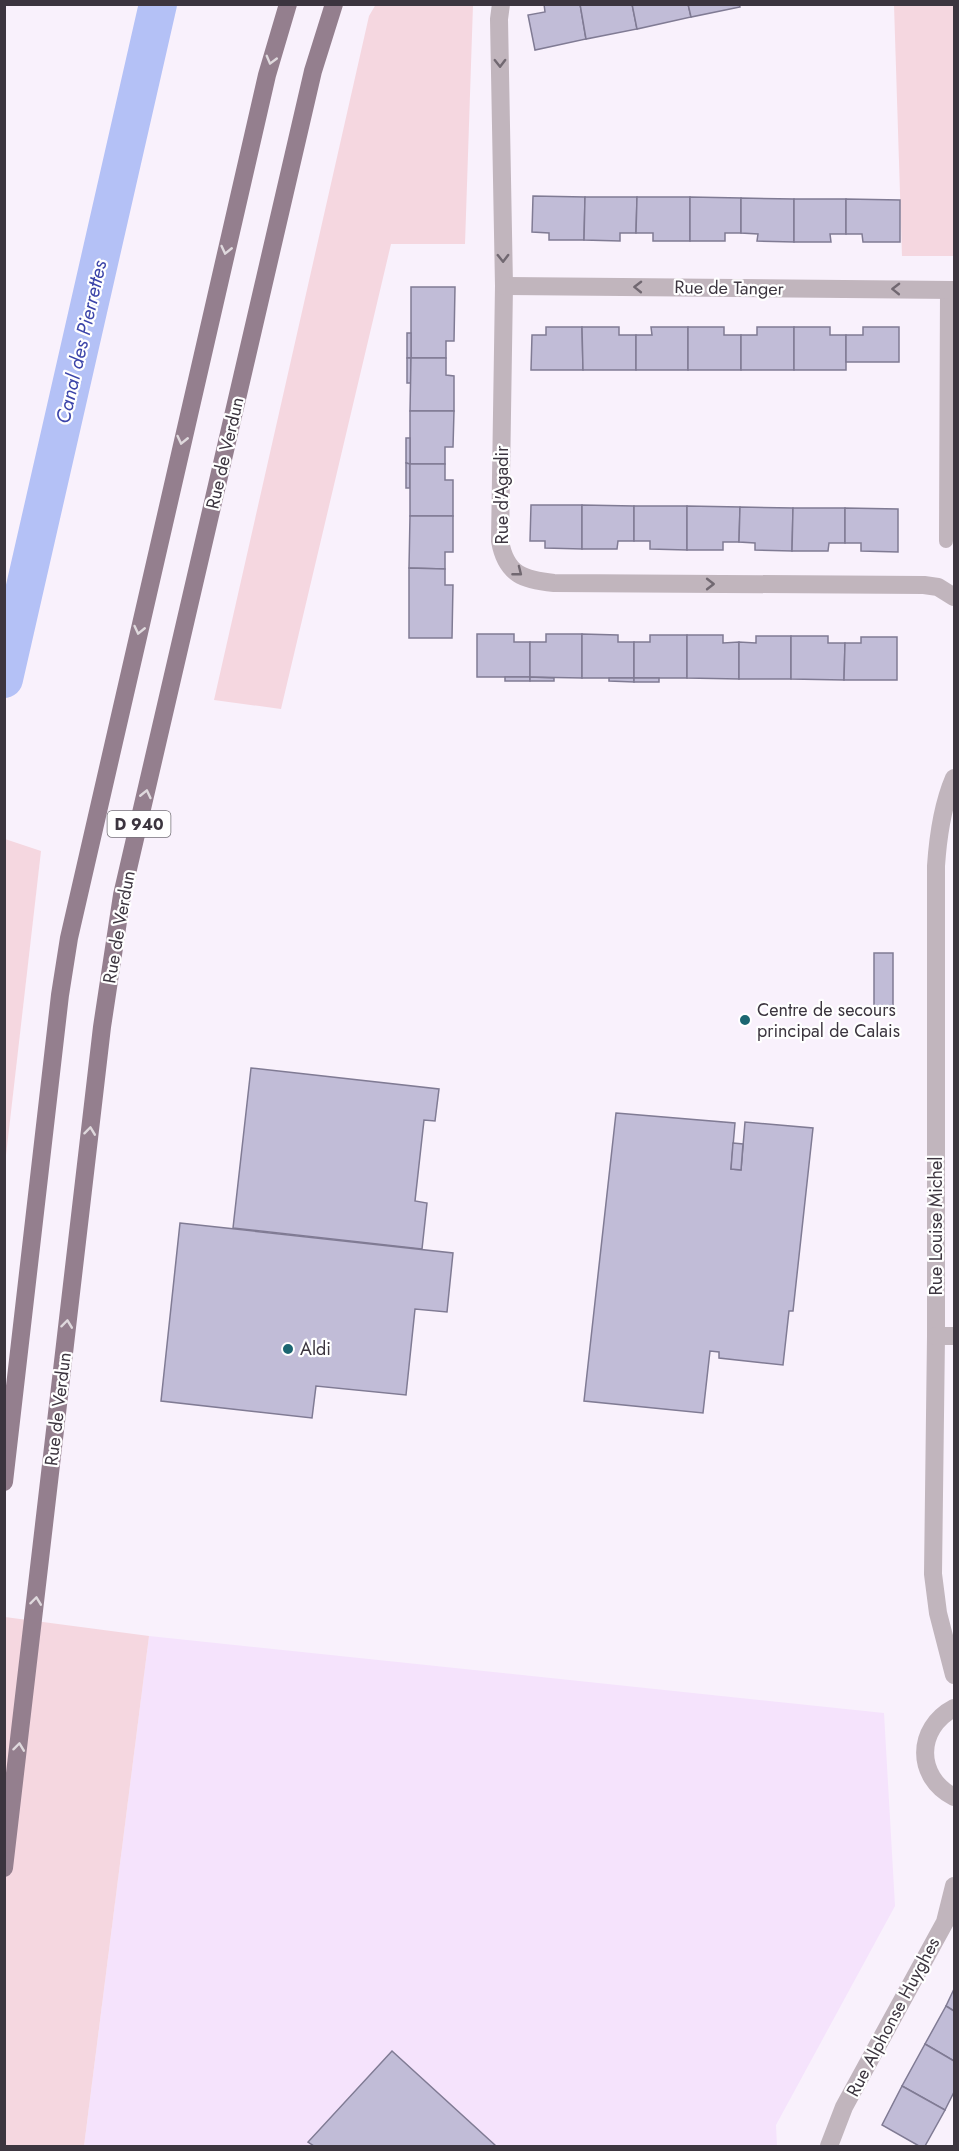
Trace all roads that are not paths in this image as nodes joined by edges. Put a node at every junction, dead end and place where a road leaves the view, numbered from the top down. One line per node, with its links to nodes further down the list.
1 (288, 4): 10 (main road, D 940, one-way to 10)
2 (334, 4): 14 (main road, Rue de Verdun / D 940, one-way to 2)
3 (501, 4): 4 (street, Rue d'Agadir, one-way to 4)
4 (504, 286): 5 (street, Rue de Tanger, one-way to 4); 7 (street, Rue d'Agadir, one-way to 7)
5 (950, 290): 6 (lane)
6 (946, 542)
7 (954, 597)
8 (954, 777): 9 (street, Rue Louise Michel)
9 (945, 1336): 11 (street, Rue Louise Michel)
10 (4, 1482)
11 (954, 1675)
12 (954, 1708): 13 (street)
13 (954, 1797)
14 (4, 1868)
15 (954, 1886): 16 (street, Rue Alphonse Huyghes)
16 (829, 2146)

